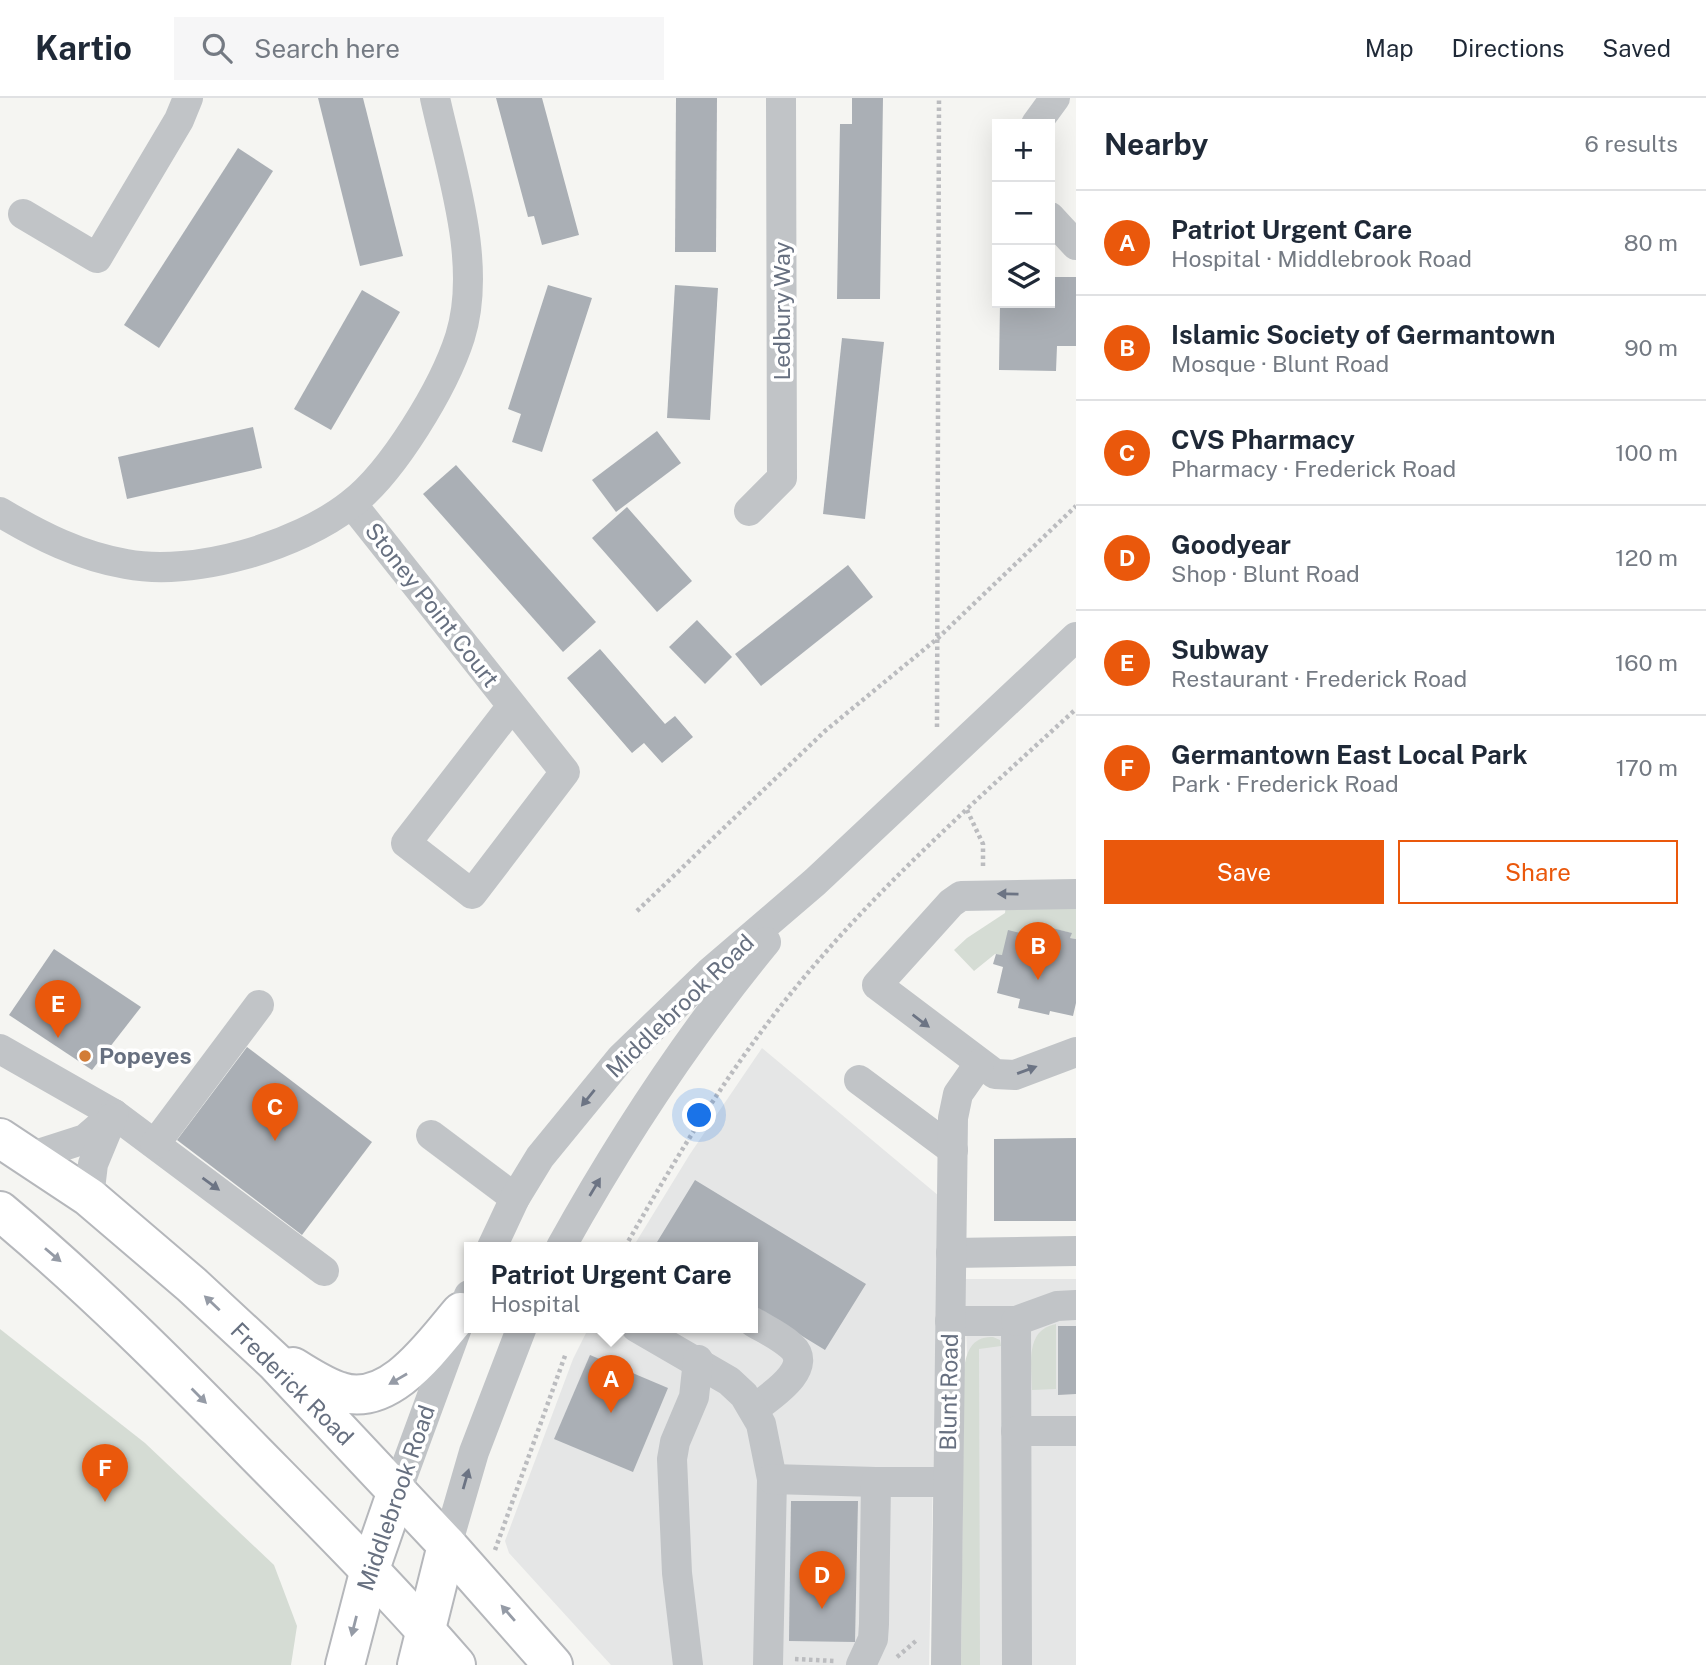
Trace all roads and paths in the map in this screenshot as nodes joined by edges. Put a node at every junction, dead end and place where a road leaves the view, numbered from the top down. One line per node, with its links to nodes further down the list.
1 (188, 98): 7 (street)
2 (435, 98): 10 (street)
3 (781, 98): 12 (street, Ledbury Way)
4 (939, 98): 15 (path)
5 (1055, 98): 6 (street)
6 (1040, 119)
7 (23, 214)
8 (1055, 222): 9 (street)
9 (1076, 245)
10 (352, 504): 13 (street); 16 (street, Stoney Point Court)
11 (1076, 506): 15 (path)
12 (749, 511)
13 (0, 512)
14 (1076, 637): 18 (street, Middlebrook Road)
15 (937, 638): 18 (path); 23 (path)
16 (512, 706): 16 (street, Stoney Point Court)
17 (1076, 709): 19 (path)
18 (937, 764): 20 (street, Middlebrook Road)
19 (967, 810): 21 (path); 39 (path)
20 (815, 882): 35 (street, Middlebrook Road, one-way to 35); 38 (street, Middlebrook Road, one-way to 20)
21 (981, 893): 22 (street, one-way to 21); 27 (street, one-way to 27)
22 (1076, 894)
23 (637, 911)
24 (259, 1005): 31 (street)
25 (0, 1049): 29 (street)
26 (1076, 1052): 27 (street, one-way to 26)
27 (979, 1064): 33 (street, Blunt Road)
28 (859, 1080): 33 (street)
29 (114, 1114): 31 (street); 32 (street); 34 (street)
30 (431, 1135): 35 (street)
31 (155, 1144): 42 (street, one-way to 42)
32 (15, 1147): 34 (main road, Frederick Road)
33 (953, 1150): 41 (street, Blunt Road)
34 (89, 1196): 51 (main road, Frederick Road, one-way to 34)
35 (515, 1198): 37 (street, Middlebrook Road)
36 (0, 1211): 63 (main road, one-way to 63)
37 (494, 1242)
38 (565, 1242)
39 (628, 1242)
40 (1076, 1251): 41 (street)
41 (951, 1253): 46 (street, Blunt Road)
42 (324, 1271)
43 (464, 1304): 51 (main road, one-way to 51)
44 (1076, 1305): 47 (street)
45 (464, 1306): 60 (street, Middlebrook Road)
46 (950, 1321): 47 (street); 59 (street, Blunt Road)
47 (1016, 1321): 55 (street)
48 (758, 1325): 54 (street)
49 (520, 1333): 61 (street, one-way to 49)
50 (650, 1333): 53 (street)
51 (260, 1349): 60 (main road, Frederick Road)
52 (566, 1353): 62 (path)
53 (698, 1360): 54 (street); 70 (street)
54 (754, 1409): 57 (street)
55 (1016, 1431): 56 (street); 72 (street)
56 (1076, 1431)
57 (772, 1479): 58 (street); 65 (street)
58 (876, 1482): 59 (street); 66 (street)
59 (948, 1482): 71 (street, Blunt Road)
60 (397, 1491): 61 (main road, Frederick Road); 63 (main road, Middlebrook Road)
61 (447, 1545): 64 (main road); 69 (main road, Frederick Road, one-way to 61)
62 (495, 1550)
63 (370, 1569): 64 (main road); 67 (main road, Middlebrook Road, one-way to 67)
64 (421, 1647): 68 (main road)
65 (779, 1660): 66 (path)
66 (852, 1662)
67 (345, 1665)
68 (456, 1665)
69 (553, 1665)
70 (688, 1665)
71 (946, 1665)
72 (1017, 1665)

